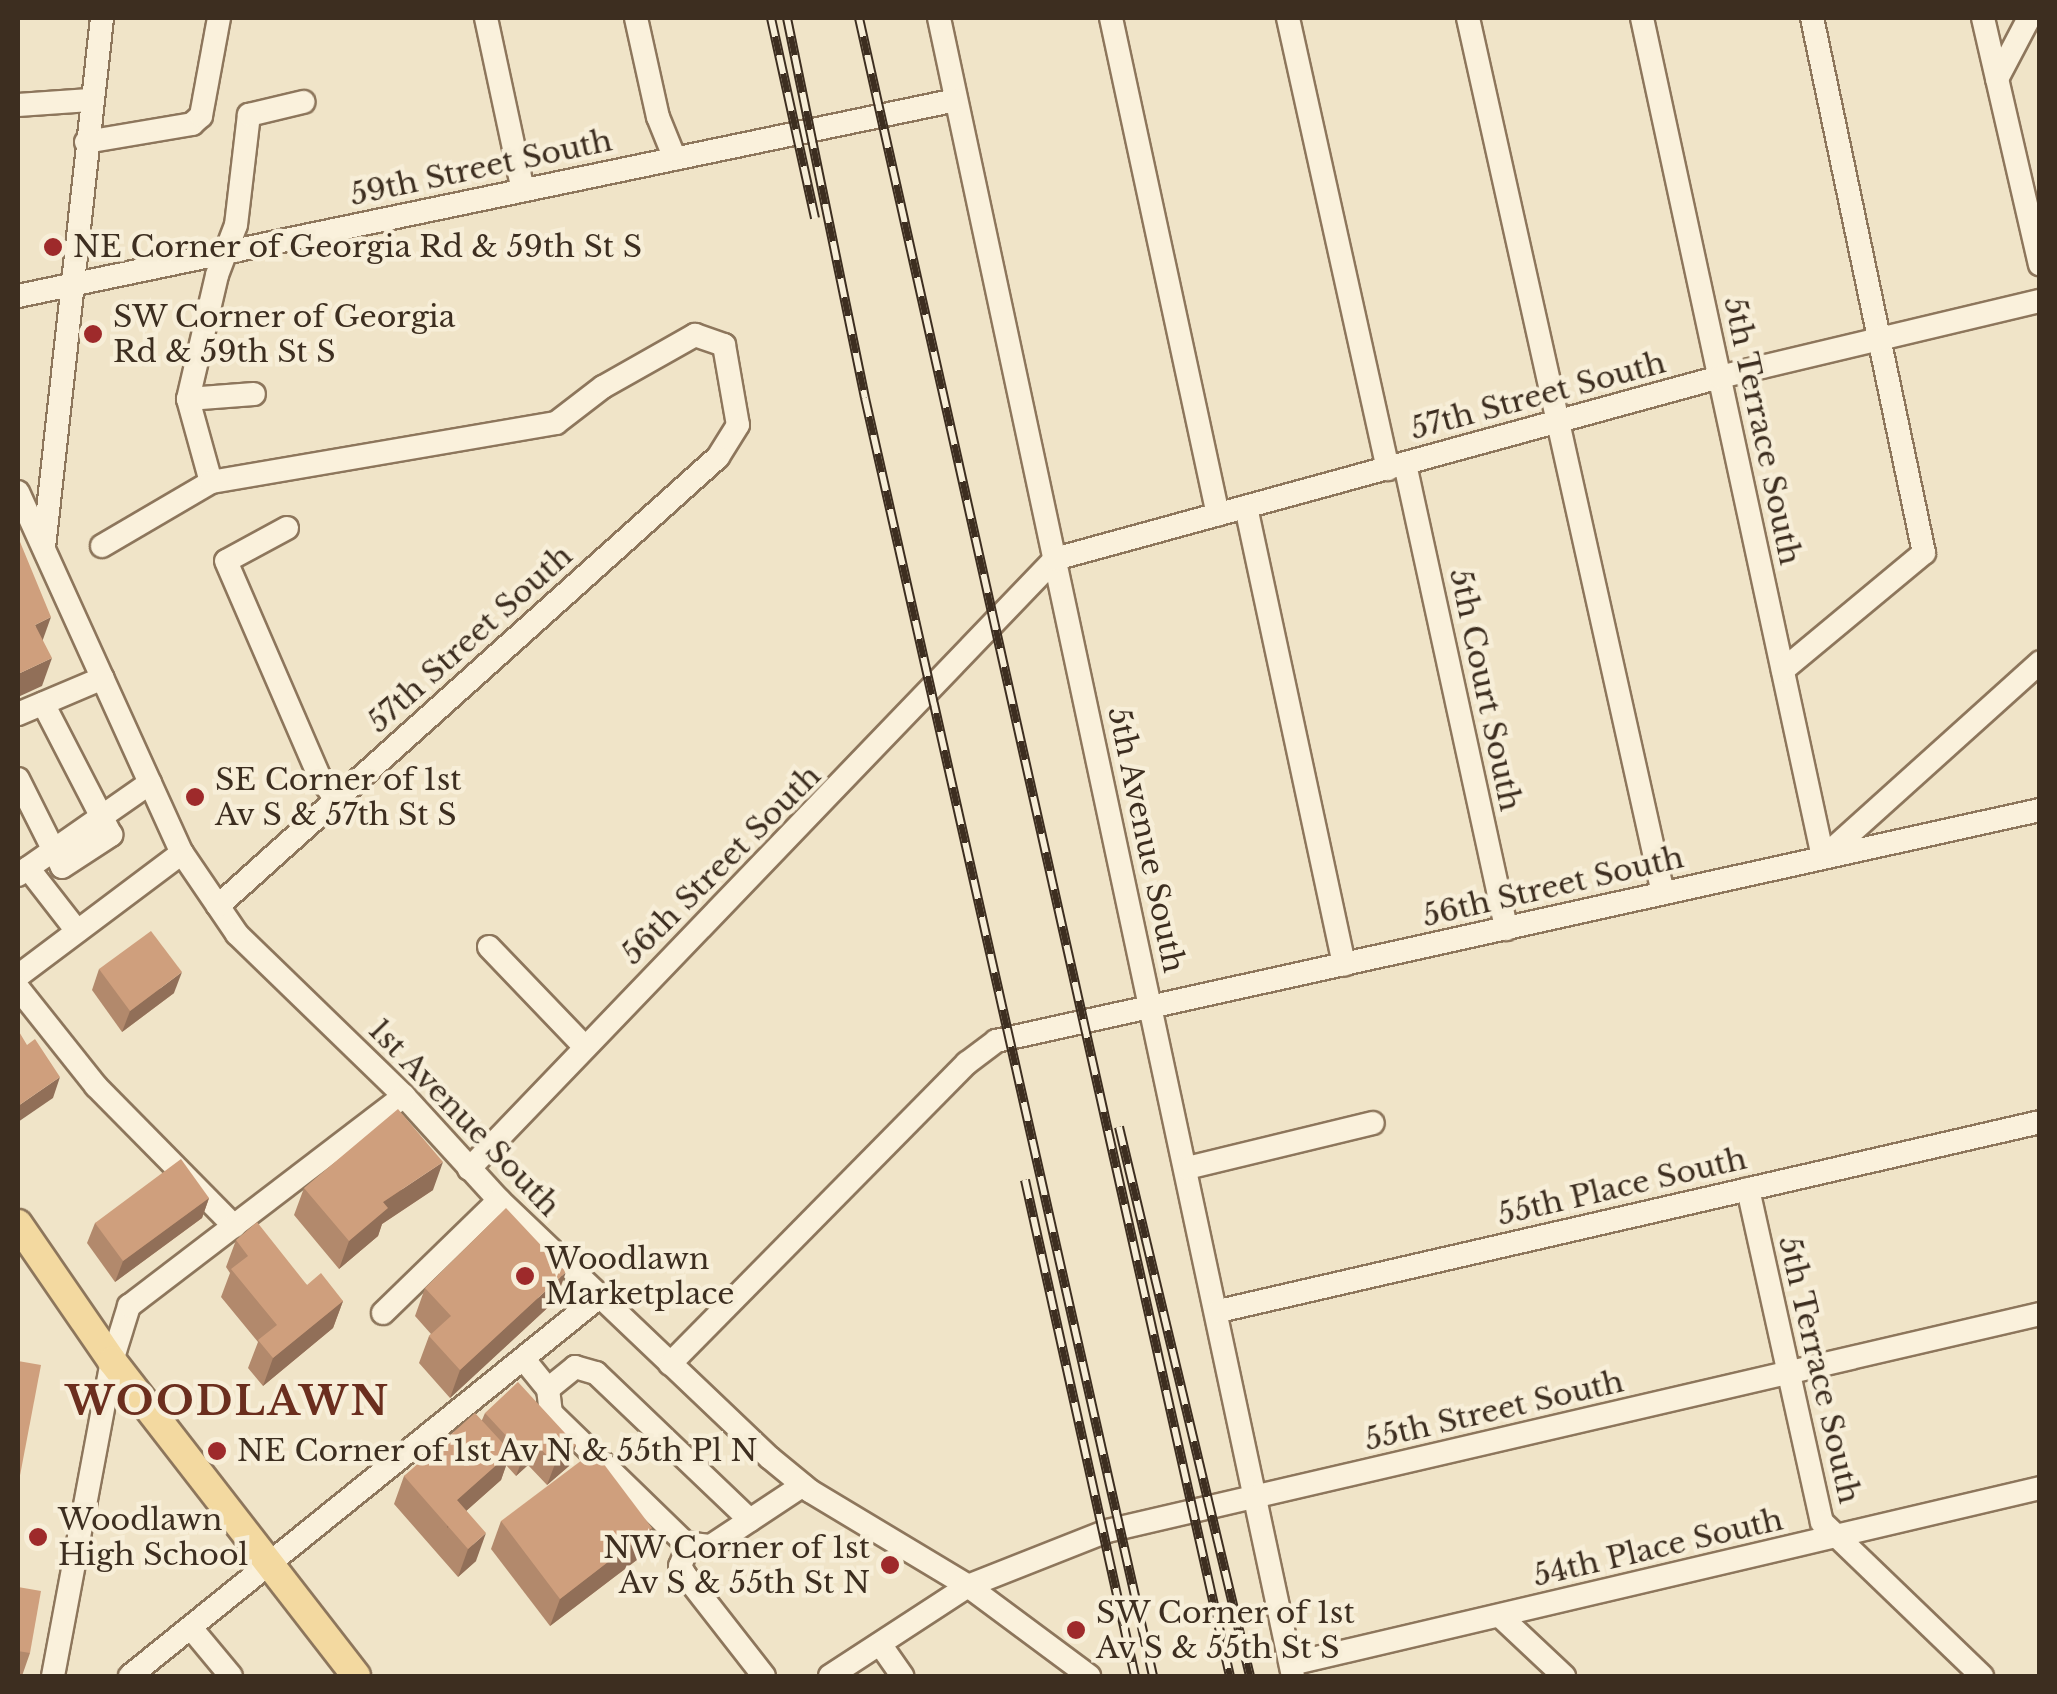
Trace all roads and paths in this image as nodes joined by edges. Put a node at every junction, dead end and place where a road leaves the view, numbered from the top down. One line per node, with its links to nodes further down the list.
1 (102, 18): 14 (street)
2 (219, 18): 18 (street)
3 (486, 18): 20 (street)
4 (636, 18): 19 (street)
5 (938, 18): 15 (street, 5th Avenue South)
6 (1111, 18): 35 (street)
7 (1288, 18): 31 (street, 5th Court South)
8 (1468, 18): 30 (street)
9 (1642, 18): 27 (street, 5th Terrace South)
10 (1812, 18): 26 (street)
11 (1982, 18): 13 (street)
12 (2030, 18): 13 (street)
13 (1997, 79): 22 (street)
14 (90, 100): 17 (street); 18 (street)
15 (956, 100): 19 (street, 59th Street South); 39 (street, 5th Avenue South)
16 (302, 102): 21 (street)
17 (18, 105)
18 (86, 142): 23 (street)
19 (675, 159): 20 (street, 59th Street South)
20 (523, 190): 21 (street, 59th Street South)
21 (224, 253): 23 (street, 59th Street South); 29 (street)
22 (2040, 264)
23 (72, 284): 24 (street, 59th Street South); 36 (street)
24 (18, 296)
25 (2040, 301): 26 (street, 57th Street South)
26 (1883, 340): 27 (street, 57th Street South); 41 (street)
27 (1720, 377): 30 (street, 57th Street South); 41 (street, 5th Terrace South)
28 (254, 394): 29 (street)
29 (188, 399): 32 (street)
30 (1557, 422): 31 (street, 57th Street South); 54 (street)
31 (1397, 467): 34 (street, 57th Street South); 56 (street, 5th Court South)
32 (211, 482): 38 (street); 47 (street, 57th Street South)
33 (18, 492): 36 (street, 1st Avenue South)
34 (1246, 508): 35 (street, 57th Street South); 59 (street)
35 (1218, 515): 39 (street, 57th Street South)
36 (32, 518): 42 (street, 1st Avenue South)
37 (286, 528): 47 (street)
38 (102, 546)
39 (1055, 559): 62 (street, 5th Avenue South); 63 (street, 56th Street South)
40 (2040, 662): 52 (street)
41 (1783, 670): 52 (street, 5th Terrace South)
42 (103, 678): 43 (street); 46 (street, 1st Avenue South)
43 (44, 703): 44 (street); 49 (street)
44 (18, 714)
45 (18, 778): 51 (street)
46 (150, 783): 49 (street); 50 (street, 1st Avenue South)
47 (336, 799): 55 (street, 57th Street South)
48 (2040, 810): 52 (street, 56th Street South)
49 (97, 818): 51 (street)
50 (182, 853): 55 (street, 1st Avenue South); 57 (street)
51 (51, 854): 53 (street)
52 (1823, 857): 54 (street, 56th Street South)
53 (23, 871): 57 (street)
54 (1663, 893): 56 (street, 56th Street South)
55 (218, 906): 64 (street, 1st Avenue South)
56 (1506, 928): 59 (street, 56th Street South)
57 (77, 931): 60 (street)
58 (489, 947): 63 (street)
59 (1344, 965): 62 (street, 56th Street South)
60 (18, 976)
61 (18, 988): 72 (street)
62 (1152, 1008): 67 (street, 5th Avenue South); 79 (street, 56th Street South)
63 (584, 1046): 68 (street, 56th Street South)
64 (404, 1096): 68 (street, 1st Avenue South); 72 (street)
65 (2040, 1122): 69 (street, 55th Place South)
66 (1373, 1123): 67 (street)
67 (1188, 1168): 74 (street, 5th Avenue South)
68 (470, 1169): 70 (street, 1st Avenue South)
69 (1748, 1189): 74 (street, 55th Place South); 80 (street, 5th Terrace South)
70 (499, 1200): 73 (street, 1st Avenue South); 75 (street)
71 (18, 1224): 77 (main road)
72 (234, 1226): 77 (street)
73 (599, 1296): 78 (street); 79 (street, 1st Avenue South)
74 (1219, 1311): 84 (street, 5th Avenue South)
75 (383, 1313)
76 (2040, 1314): 80 (street, 55th Street South)
77 (112, 1362): 88 (main road); 95 (street)
78 (526, 1362): 81 (street); 88 (street)
79 (670, 1364): 82 (street, 1st Avenue South)
80 (1789, 1374): 84 (street, 55th Street South); 86 (street, 5th Terrace South)
81 (548, 1389): 85 (street); 87 (street)
82 (803, 1485): 85 (street); 89 (street, 1st Avenue South)
83 (2037, 1491): 86 (street, 54th Place South)
84 (1260, 1496): 89 (street, 55th Street South); 94 (street, 5th Avenue South)
85 (750, 1520): 87 (street)
86 (1832, 1538): 90 (street, 54th Place South); 104 (street, 5th Terrace South)
87 (689, 1544): 99 (street)
88 (269, 1566): 91 (street); 98 (main road)
89 (968, 1586): 92 (street, 55th Street South); 102 (street, 1st Avenue South)
90 (1500, 1616): 94 (street, 54th Place South); 103 (street)
91 (191, 1628): 93 (street); 97 (street)
92 (880, 1644): 100 (street, 55th Street South); 101 (street)
93 (159, 1668): 96 (street)
94 (1292, 1670)
95 (53, 1676)
96 (130, 1676)
97 (231, 1676)
98 (356, 1676)
99 (764, 1676)
100 (830, 1676)
101 (902, 1676)
102 (1089, 1676)
103 (1564, 1676)
104 (1982, 1676)

